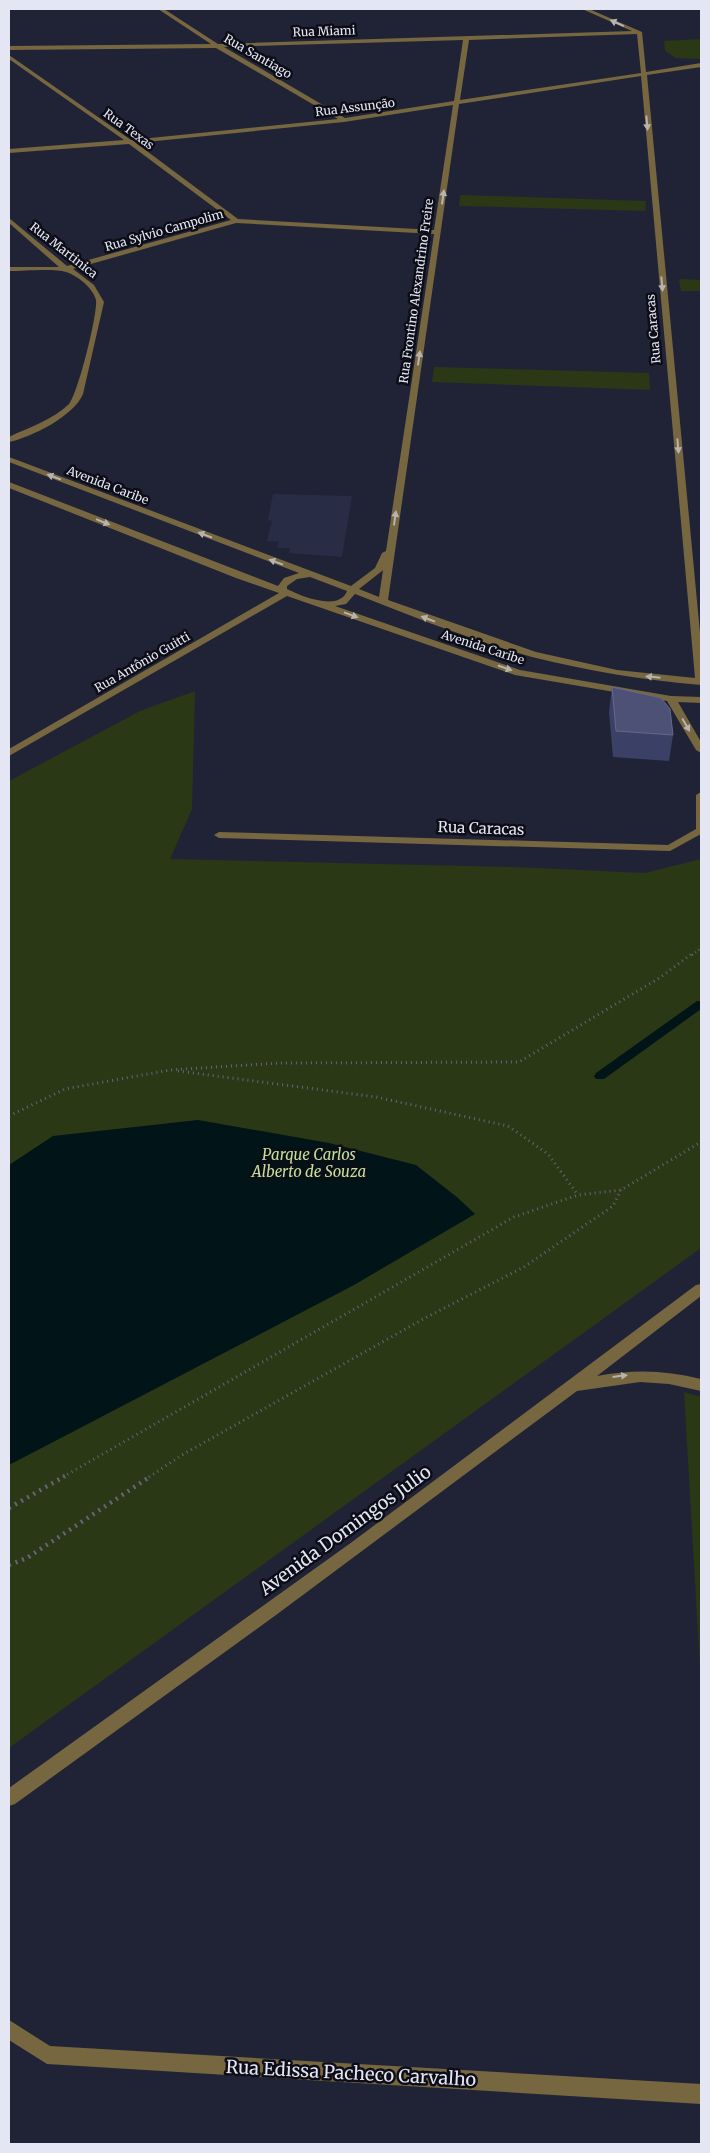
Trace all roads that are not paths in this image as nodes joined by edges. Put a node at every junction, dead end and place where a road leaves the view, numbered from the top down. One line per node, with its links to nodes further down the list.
1 (161, 9): 5 (street, Rua Santiago)
2 (585, 9): 3 (street, one-way to 2)
3 (640, 33): 4 (street, Rua Miami); 9 (street, Rua Caracas)
4 (466, 39): 5 (street, Rua Miami); 10 (street, Rua Frontino Alexandrino Freire)
5 (217, 46): 6 (street, Rua Miami); 11 (street, Rua Santiago)
6 (9, 48)
7 (9, 57): 12 (street, Rua Texas)
8 (701, 65): 9 (street, Rua Assunção)
9 (642, 74): 10 (street, Rua Assunção); 28 (street, Rua Caracas, one-way to 28)
10 (456, 104): 11 (street, Rua Assunção); 16 (street, Rua Frontino Alexandrino Freire, one-way to 10)
11 (344, 120): 12 (street, Rua Assunção)
12 (129, 142): 13 (street, Rua Assunção); 15 (street, Rua Texas)
13 (9, 151)
14 (9, 220): 18 (street, Rua Martinica)
15 (236, 221): 16 (street); 18 (street, Rua Sylvio Campolim)
16 (438, 232): 22 (street, Rua Frontino Alexandrino Freire, one-way to 16)
17 (9, 269): 18 (street, Rua Sylvio Campolim)
18 (66, 269): 19 (street, Rua Martinica)
19 (9, 440)
20 (9, 460): 23 (street, Avenida Caribe, one-way to 20)
21 (9, 485): 25 (street, Avenida Caribe, one-way to 25)
22 (391, 547): 24 (street, Rua Frontino Alexandrino Freire); 26 (street, Rua Frontino Alexandrino Freire)
23 (311, 575): 24 (street, Avenida Caribe); 25 (street)
24 (352, 590): 26 (street, Avenida Caribe); 27 (street)
25 (285, 592): 27 (street, Avenida Caribe); 32 (street, Rua Antônio Guitti)
26 (383, 601): 28 (street, Avenida Caribe, one-way to 26)
27 (322, 605): 29 (street, Avenida Caribe, one-way to 29)
28 (701, 682)
29 (671, 699): 30 (street, Avenida Caribe); 31 (street, one-way to 31)
30 (701, 700)
31 (701, 750)
32 (9, 753)
33 (701, 795): 34 (street, Rua Caracas)
34 (219, 835)
35 (701, 1289): 37 (street, Avenida Domingos Julio)
36 (701, 1385): 37 (street, one-way to 36)
37 (572, 1388): 38 (street, Avenida Domingos Julio)
38 (9, 1798)
39 (9, 2029): 40 (street, Rua Edissa Pacheco Carvalho)
40 (701, 2094)

